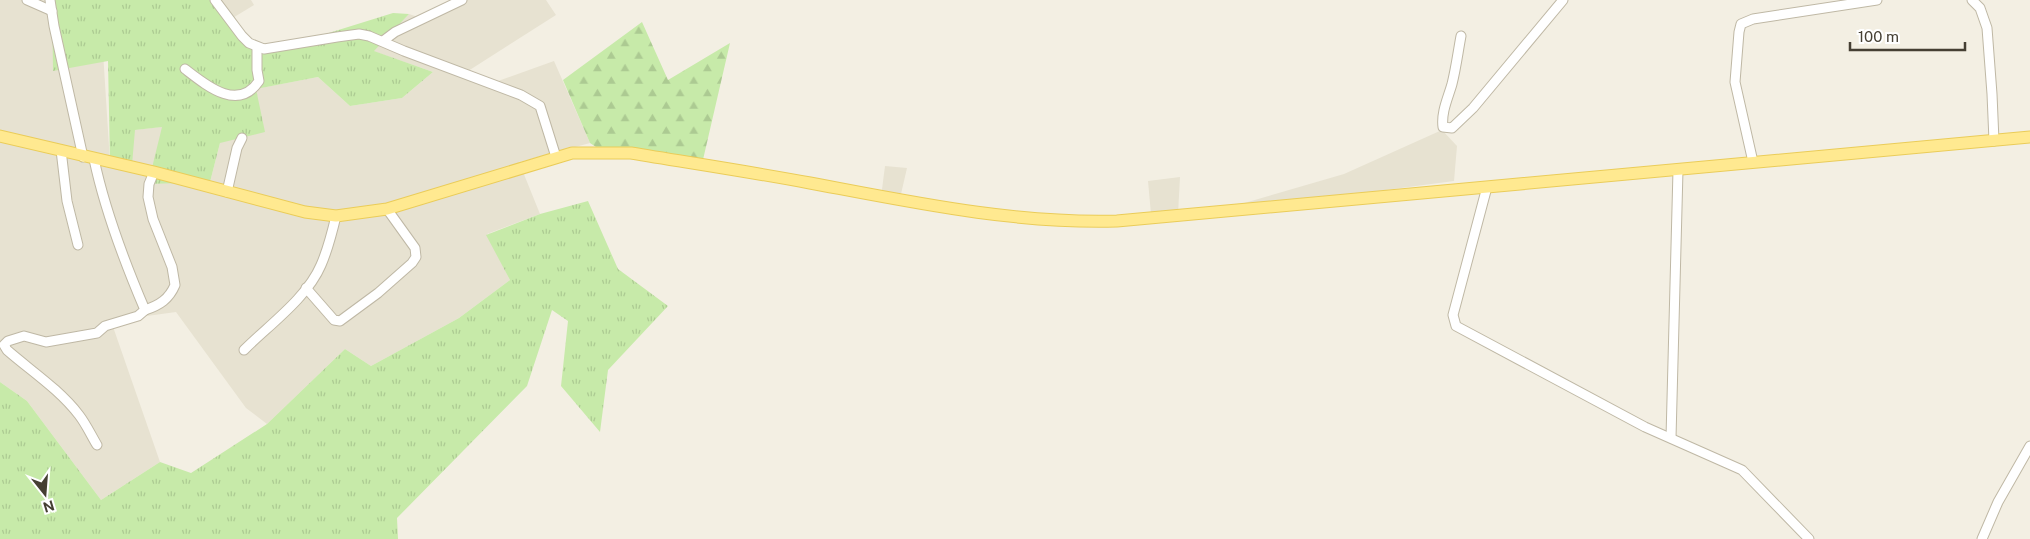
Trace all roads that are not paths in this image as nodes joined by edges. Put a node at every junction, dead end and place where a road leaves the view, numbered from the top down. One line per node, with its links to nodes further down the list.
1 (28, 0): 8 (street)
2 (50, 0): 8 (street)
3 (215, 0): 11 (street)
4 (462, 0): 10 (street)
5 (1563, 0): 9 (street)
6 (1877, 0): 20 (street)
7 (1972, 0): 16 (street)
8 (52, 11): 19 (street)
9 (1461, 36)
10 (383, 41): 11 (street); 18 (street)
11 (257, 47): 12 (street)
12 (185, 70)
13 (0, 136): 17 (main road)
14 (2030, 137): 16 (main road)
15 (242, 138): 24 (street)
16 (1994, 140): 20 (main road)
17 (62, 150): 19 (main road); 27 (street)
18 (556, 157): 23 (main road); 25 (main road)
19 (88, 158): 22 (main road); 29 (street)
20 (1753, 162): 21 (main road)
21 (1678, 170): 23 (main road); 31 (street)
22 (154, 172): 24 (main road); 29 (street)
23 (1487, 187): 31 (street)
24 (227, 192): 26 (main road)
25 (387, 209): 26 (main road); 28 (street)
26 (336, 216): 28 (street)
27 (78, 245)
28 (306, 288): 30 (street)
29 (145, 310): 32 (street)
30 (244, 350)
31 (1671, 438): 34 (street)
32 (97, 445)
33 (2030, 446): 35 (street)
34 (1809, 539)
35 (1982, 539)

